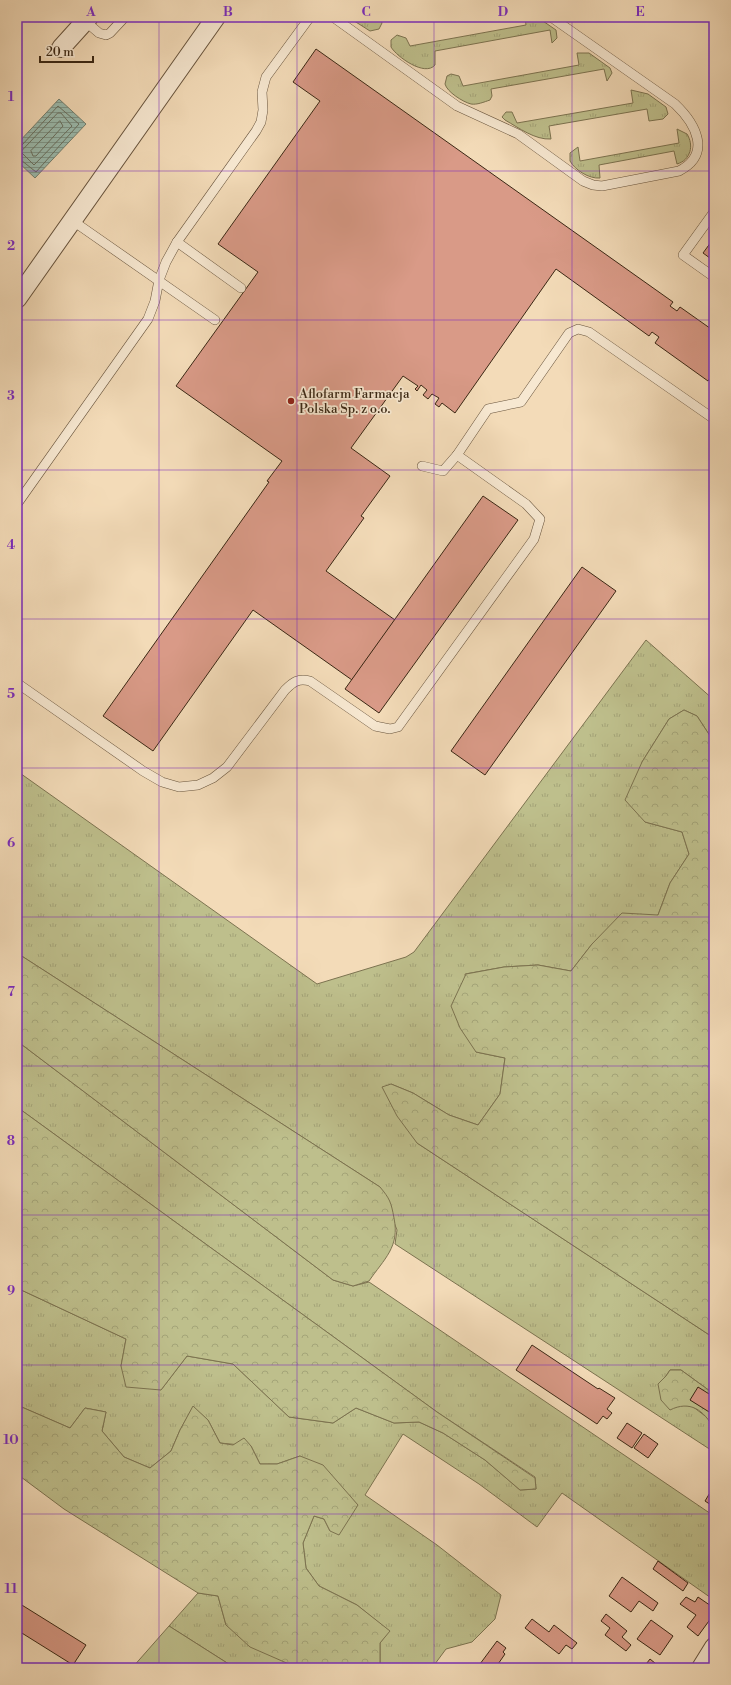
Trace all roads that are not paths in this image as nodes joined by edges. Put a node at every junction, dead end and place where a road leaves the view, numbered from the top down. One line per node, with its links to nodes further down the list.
1 (125, 17): 6 (lane)
2 (216, 17): 9 (street)
3 (310, 17): 10 (lane)
4 (333, 17): 5 (lane)
5 (551, 17)
6 (87, 19): 7 (street)
7 (61, 48)
8 (714, 212): 11 (lane)
9 (73, 221): 12 (lane); 14 (street)
10 (177, 242): 12 (lane); 13 (lane)
11 (714, 277)
12 (159, 280): 15 (lane); 19 (lane)
13 (241, 288)
14 (17, 299)
15 (215, 320)
16 (714, 419): 17 (lane)
17 (457, 455): 18 (lane); 20 (lane)
18 (422, 466)
19 (17, 504)
20 (17, 683)
21 (714, 1647): 22 (street)
22 (701, 1668)

